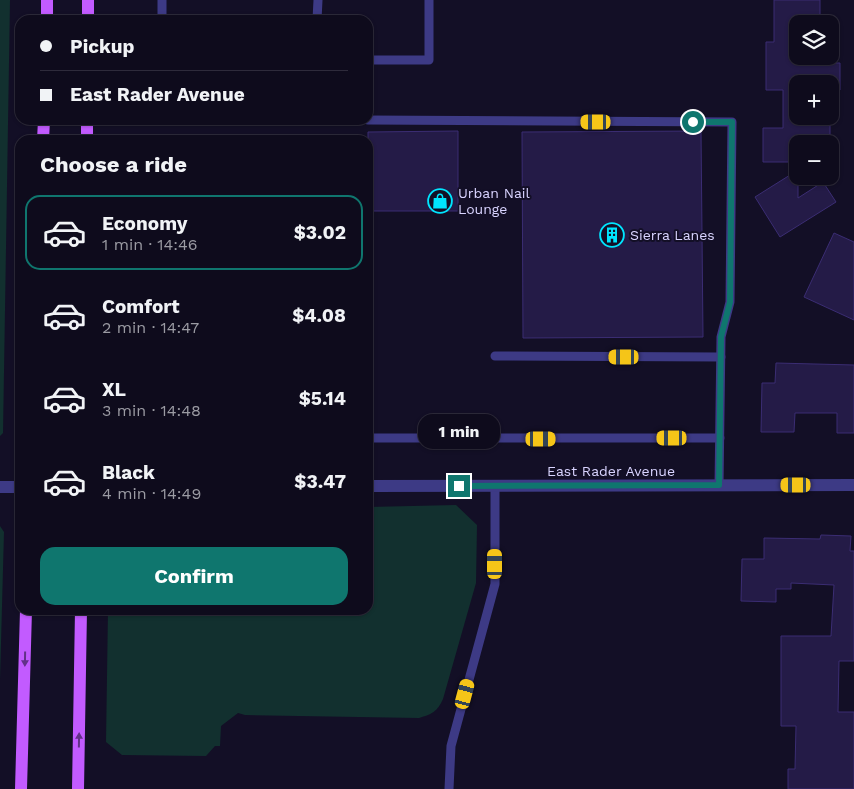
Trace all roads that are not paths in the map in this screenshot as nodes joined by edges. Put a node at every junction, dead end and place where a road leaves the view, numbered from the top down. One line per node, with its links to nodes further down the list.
1 (48, 0): 6 (main road)
2 (88, 0): 7 (main road)
3 (162, 0): 8 (lane)
4 (318, 0): 9 (lane)
5 (430, 0): 10 (lane)
6 (47, 15)
7 (88, 15)
8 (162, 15)
9 (318, 15)
10 (373, 60)
11 (373, 120): 13 (lane)
12 (495, 356): 13 (lane)
13 (721, 358): 15 (lane)
14 (373, 438): 15 (lane)
15 (720, 438): 16 (lane)
16 (719, 485): 17 (street, East Rader Avenue); 19 (street, East Rader Avenue)
17 (854, 485)
18 (373, 486): 19 (street, East Rader Avenue)
19 (495, 486): 26 (lane)
20 (0, 487): 21 (street)
21 (15, 487)
22 (26, 615): 24 (main road, one-way to 24)
23 (81, 615): 25 (main road, one-way to 23)
24 (22, 789)
25 (78, 789)
26 (449, 789)

